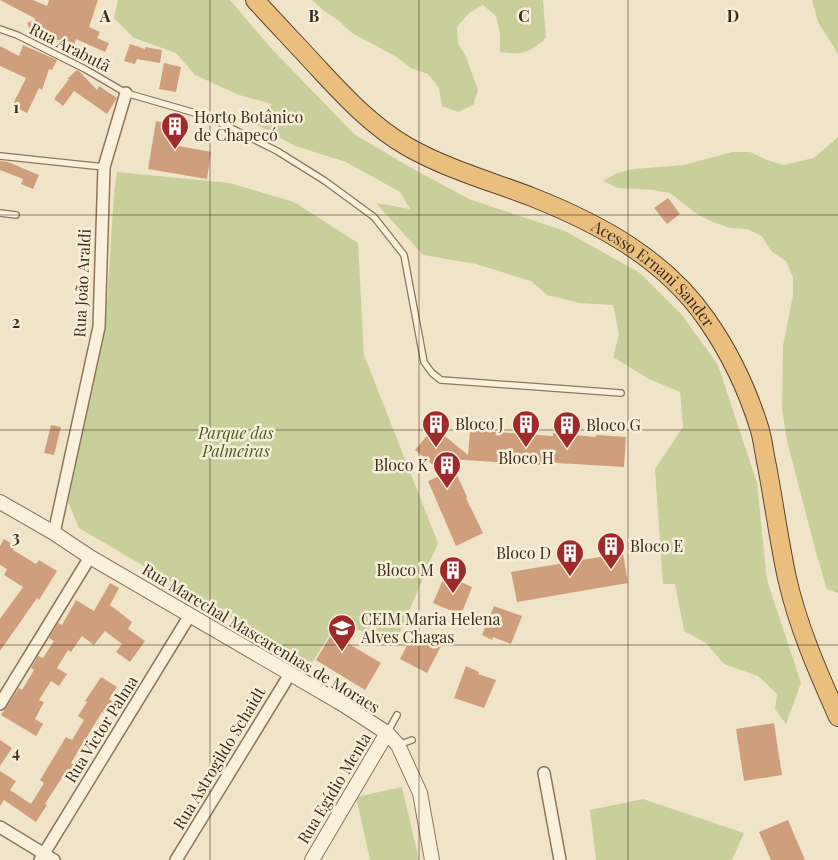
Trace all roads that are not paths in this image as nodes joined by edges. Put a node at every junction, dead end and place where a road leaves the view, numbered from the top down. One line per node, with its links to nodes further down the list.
1 (255, 0): 16 (highway, Acesso Ernani Sander)
2 (0, 29): 3 (lane, Rua Arabutã)
3 (126, 93): 5 (street, Rua João Araldi); 8 (lane, Rua Arabutã)
4 (0, 156): 5 (lane)
5 (104, 167): 10 (street, Rua João Araldi)
6 (0, 213): 7 (lane)
7 (16, 215)
8 (621, 393)
9 (0, 502): 10 (street, Rua Marechal Mascarenhas de Moraes)
10 (54, 533): 11 (street, Rua Marechal Mascarenhas de Moraes)
11 (90, 557): 12 (street, Rua Marechal Mascarenhas de Moraes); 14 (street)
12 (190, 615): 13 (street, Rua Marechal Mascarenhas de Moraes); 22 (street, Rua Victor Palma)
13 (290, 674): 17 (street, Rua Marechal Mascarenhas de Moraes); 23 (street, Rua Astrogildo Schaidt)
14 (0, 704)
15 (397, 715): 17 (lane)
16 (838, 717)
17 (387, 733): 19 (street, Rua Marechal Mascarenhas de Moraes); 24 (street, Rua Egídio Menta)
18 (412, 740): 19 (lane)
19 (398, 745): 25 (street, Rua Marechal Mascarenhas de Moraes)
20 (544, 773): 26 (street)
21 (0, 827): 22 (street)
22 (46, 858)
23 (176, 860)
24 (312, 860)
25 (432, 860)
26 (560, 860)

